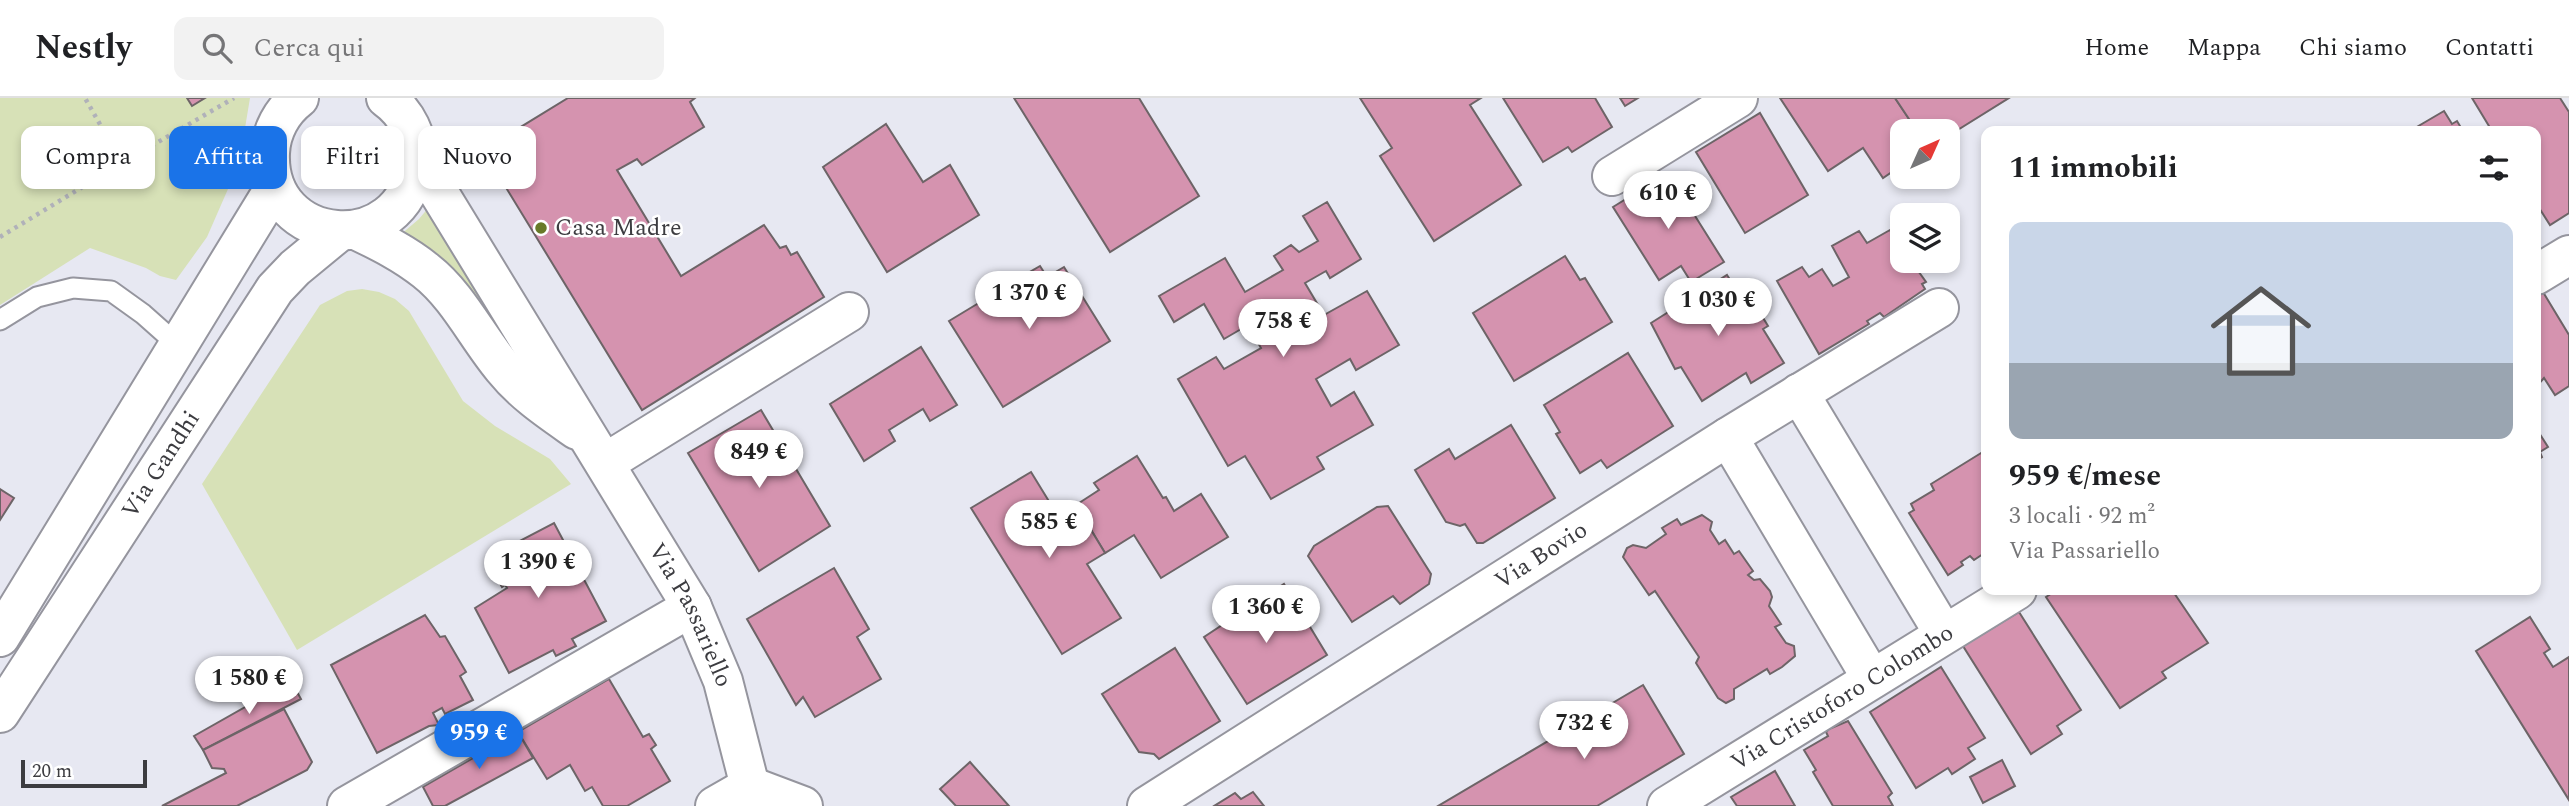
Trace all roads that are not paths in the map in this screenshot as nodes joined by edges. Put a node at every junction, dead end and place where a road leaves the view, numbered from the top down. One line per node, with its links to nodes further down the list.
1 (1738, 98): 6 (main road)
2 (389, 99): 5 (main road, Via Passariello)
3 (294, 100): 4 (main road)
4 (277, 126)
5 (417, 158): 9 (main road, Via Passariello); 18 (main road, Via Passariello)
6 (1612, 176)
7 (274, 189): 15 (main road, Via Gandhi)
8 (276, 189): 9 (main road, Via Passariello)
9 (348, 231): 18 (main road, Via Passariello); 24 (main road, Via Gandhi)
10 (2569, 255): 11 (main road)
11 (2541, 272)
12 (1939, 309): 16 (main road, Via Bovio)
13 (849, 312): 18 (main road)
14 (0, 320): 15 (lane)
15 (179, 346): 22 (main road, Via Gandhi)
16 (1800, 393): 17 (main road, Via Bovio); 21 (main road)
17 (1728, 437): 23 (main road); 29 (main road, Via Bovio)
18 (597, 451): 20 (main road, Via Passariello)
19 (2009, 595): 21 (main road, Via Cristoforo Colombo)
20 (692, 607): 25 (main road, Via Passariello); 26 (main road)
21 (1944, 634): 23 (main road, Via Cristoforo Colombo)
22 (0, 637)
23 (1872, 679): 30 (main road, Via Cristoforo Colombo)
24 (0, 713)
25 (750, 799): 27 (main road); 28 (main road)
26 (347, 806)
27 (715, 806)
28 (803, 806)
29 (1147, 806)
30 (1667, 806)

